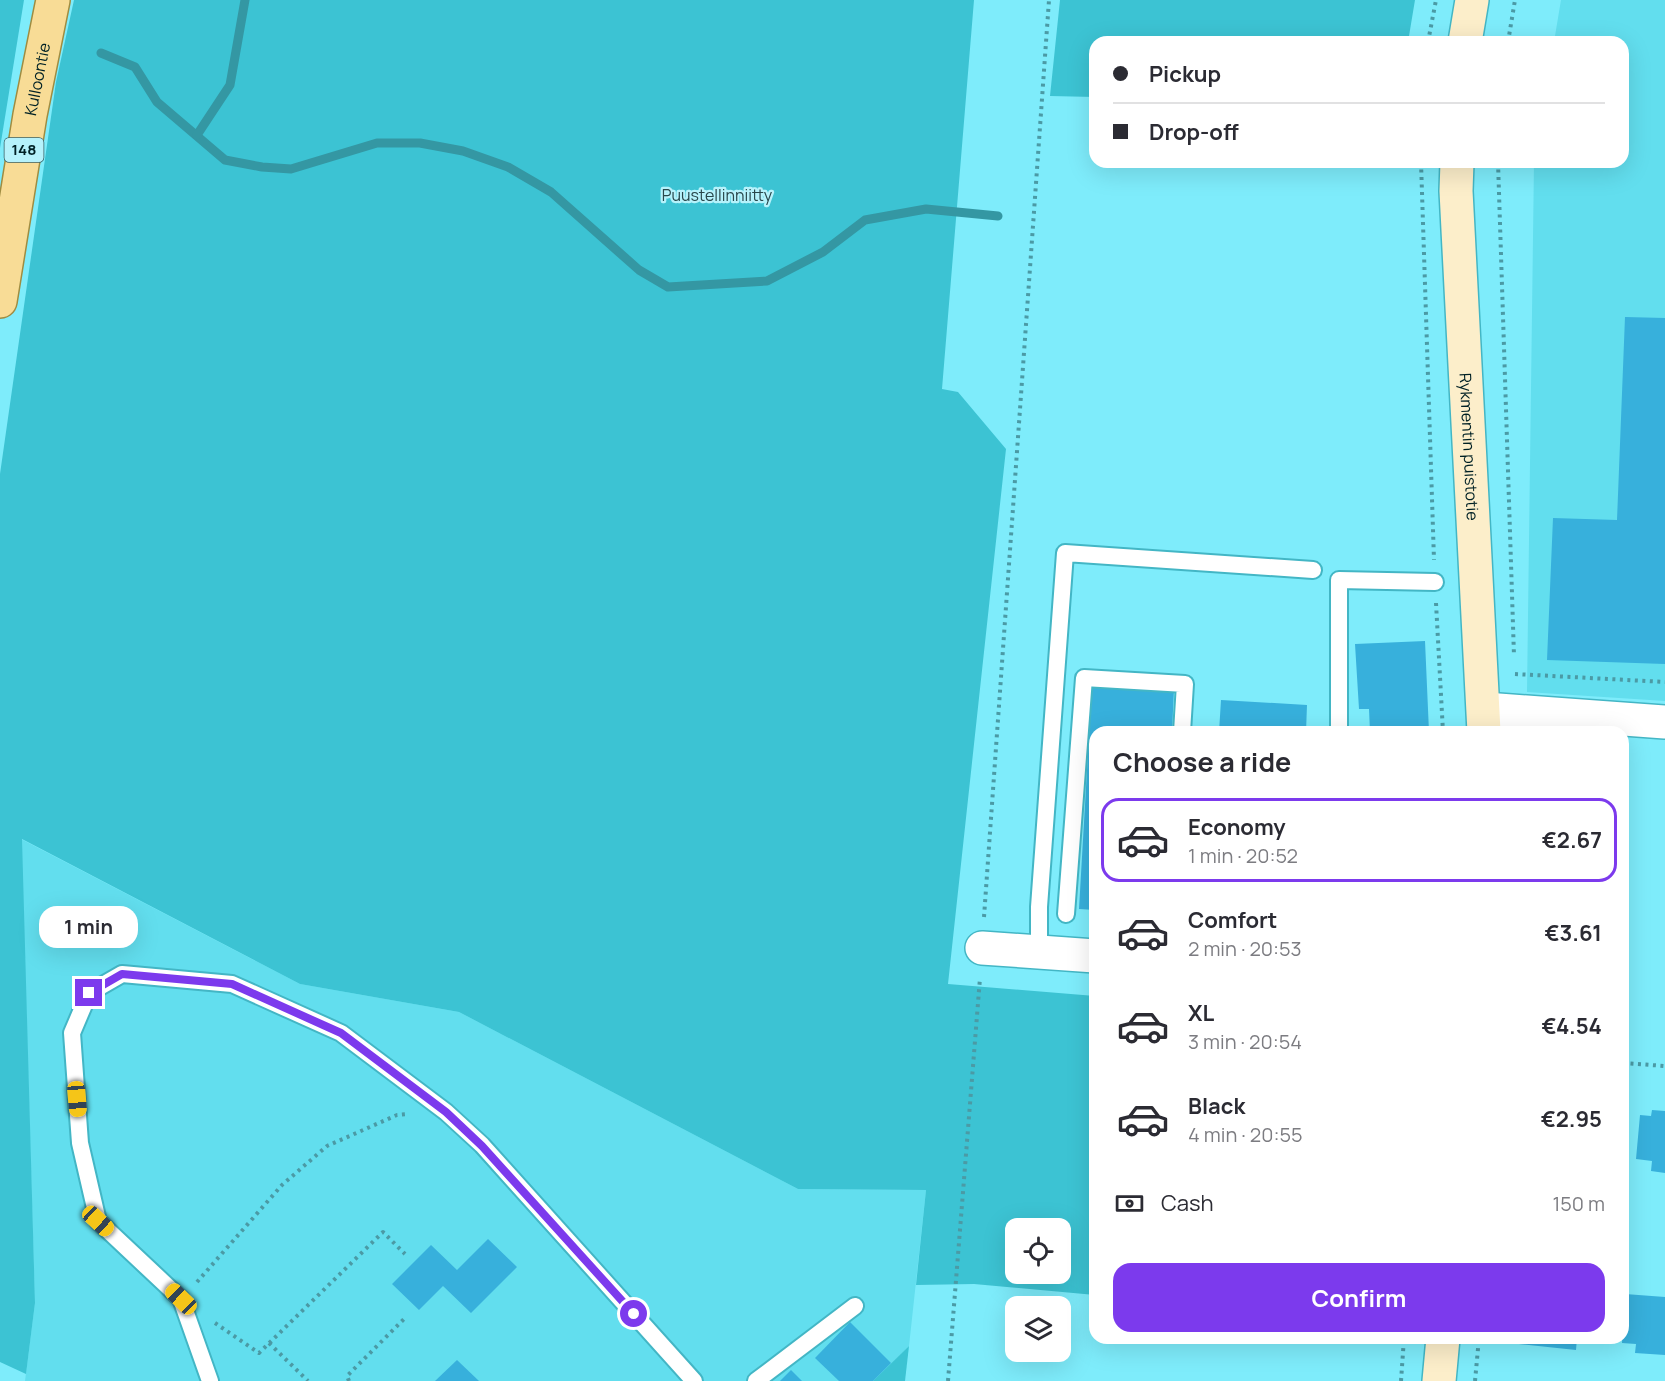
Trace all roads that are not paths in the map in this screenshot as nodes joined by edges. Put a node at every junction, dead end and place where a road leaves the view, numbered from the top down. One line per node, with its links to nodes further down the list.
1 (53, 0): 5 (main road, Kulloontie / 148)
2 (1472, 0): 3 (street)
3 (1466, 36)
4 (1457, 168): 8 (street, Rykmentin puistotie)
5 (0, 301)
6 (1313, 570): 14 (lane)
7 (1435, 582): 11 (lane)
8 (1484, 720): 9 (street)
9 (1665, 722)
10 (1182, 726): 12 (lane)
11 (1339, 726)
12 (1066, 914)
13 (982, 948): 14 (street)
14 (1039, 952): 15 (street)
15 (1089, 956)
16 (855, 1306): 20 (lane)
17 (1442, 1344): 21 (street)
18 (210, 1381): 19 (lane)
19 (694, 1381)
20 (756, 1381)
21 (1439, 1381)

